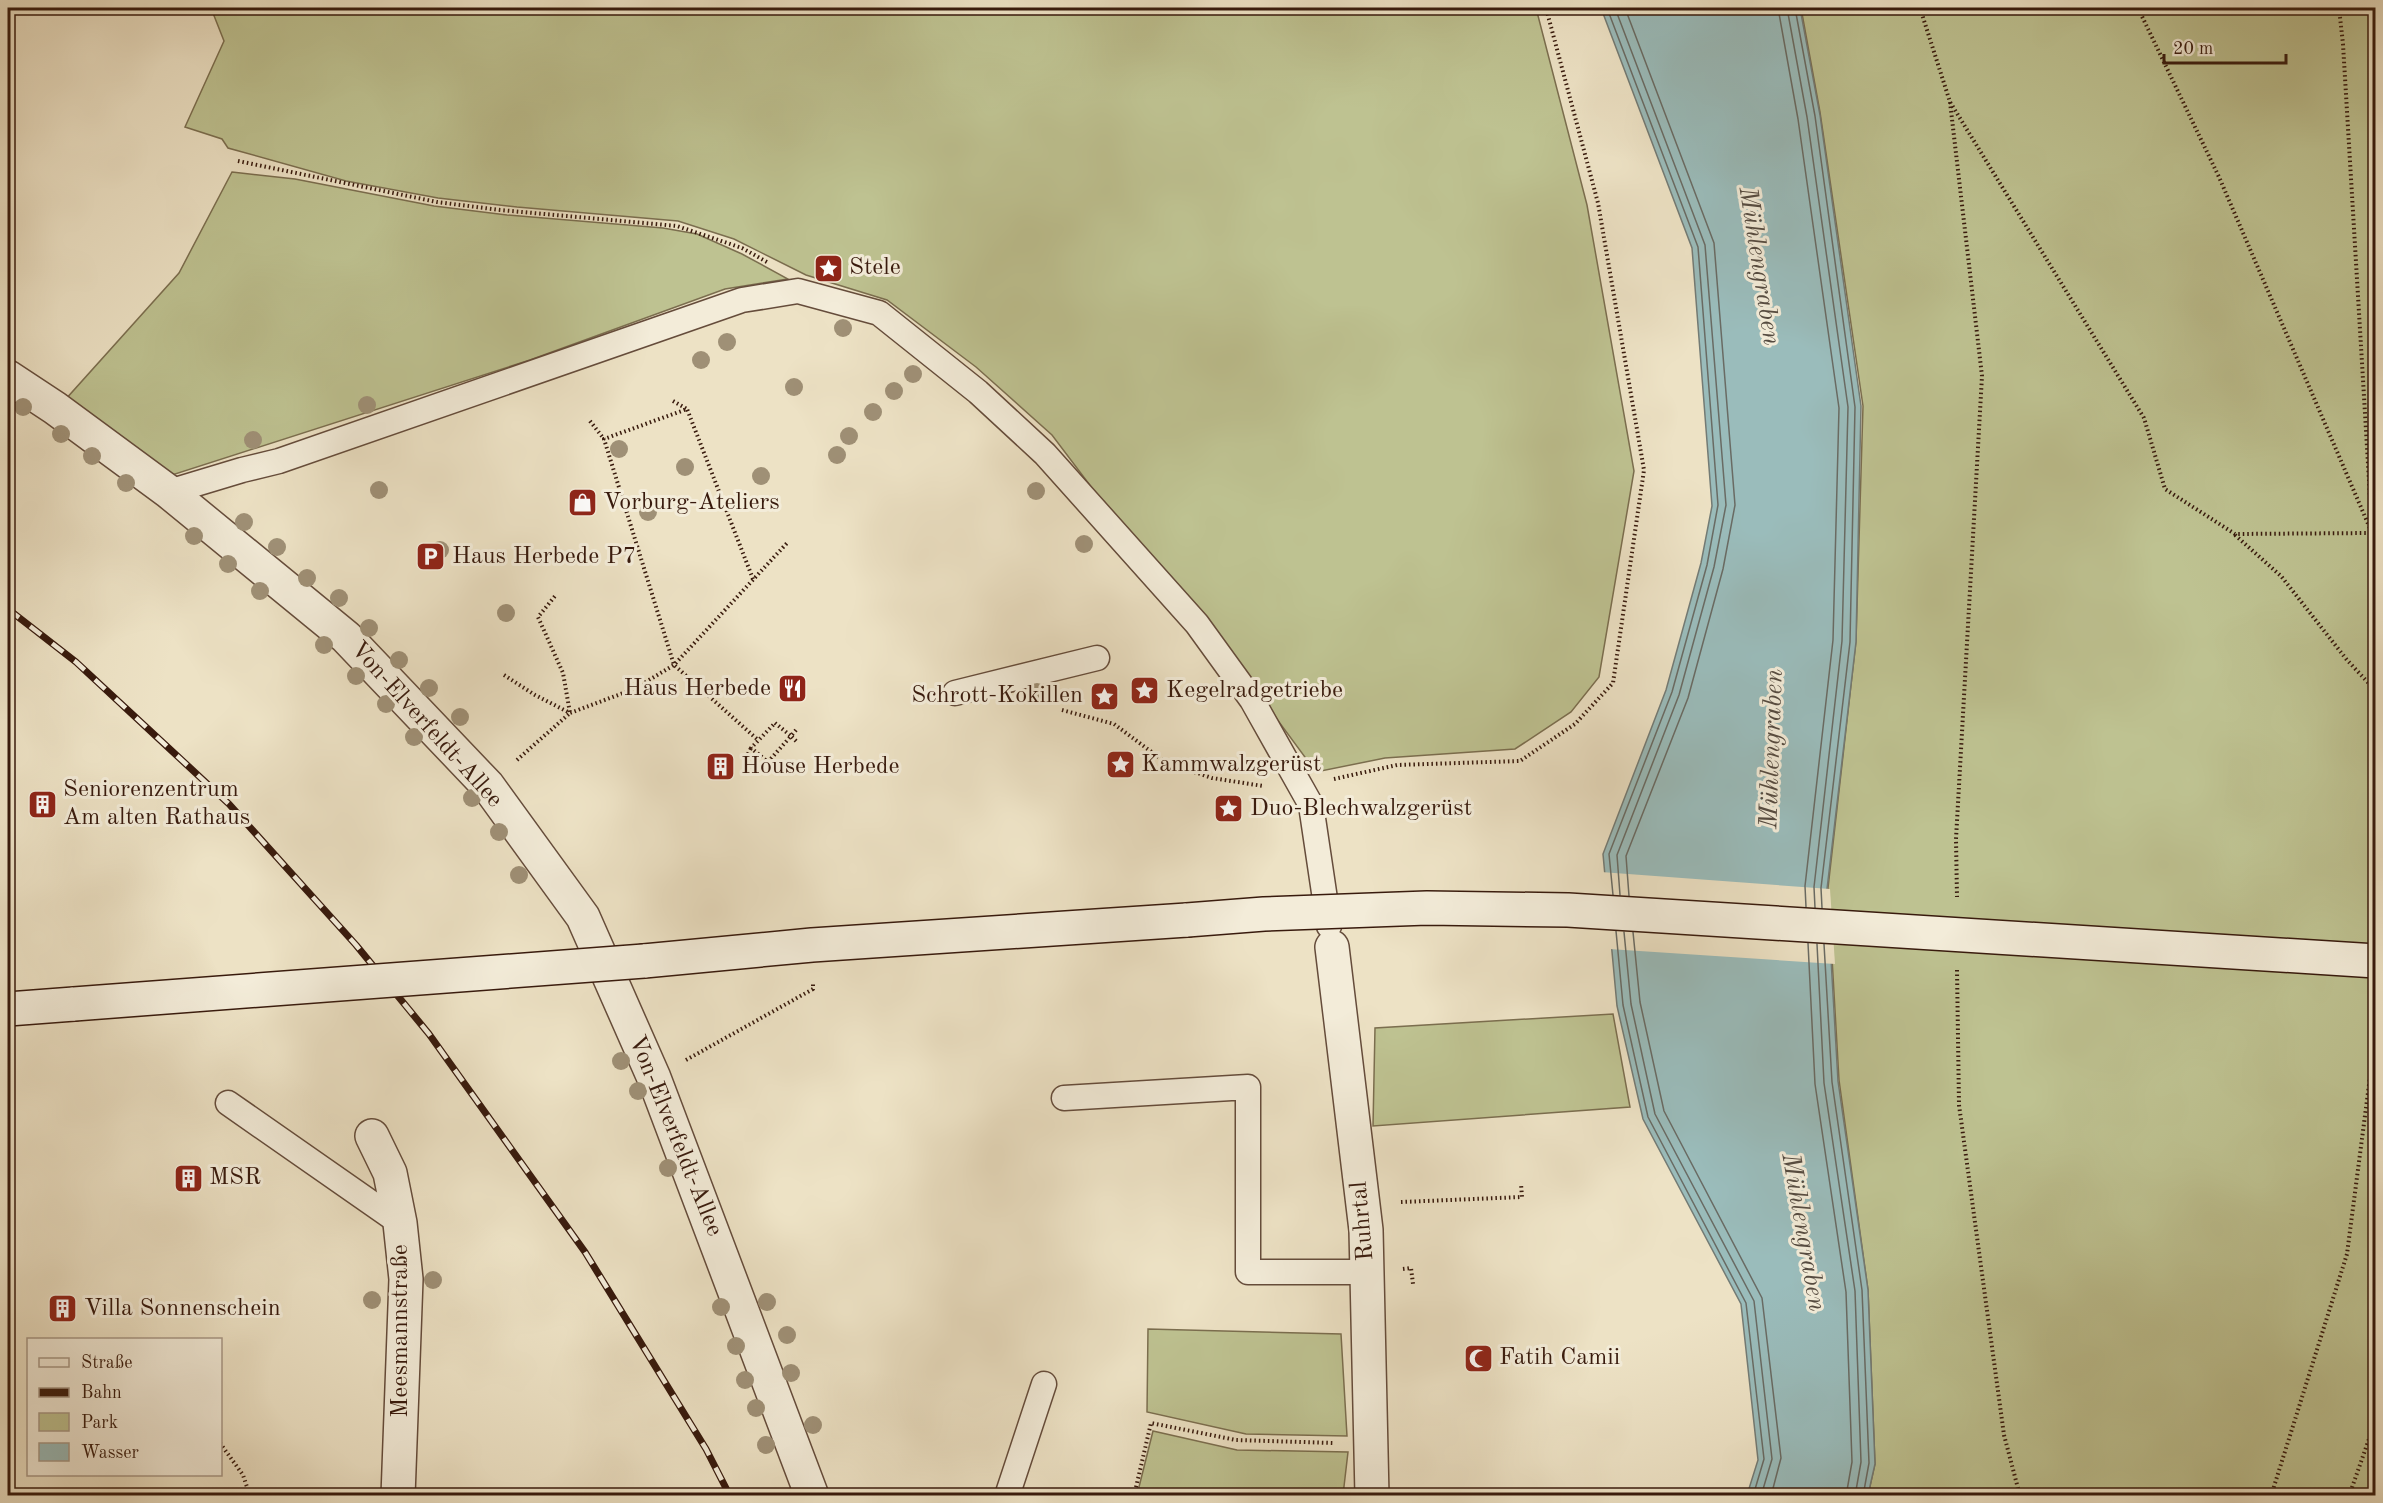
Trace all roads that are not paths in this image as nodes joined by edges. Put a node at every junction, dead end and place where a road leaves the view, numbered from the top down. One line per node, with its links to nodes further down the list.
1 (8, 377): 2 (main road, Von-Elverfeldt-Allee)
2 (169, 492): 5 (lane); 15 (main road, Von-Elverfeldt-Allee)
3 (1097, 658): 4 (lane)
4 (955, 693)
5 (1332, 947): 12 (main road, Ruhrtal)
6 (2376, 962): 7 (main road, bridge)
7 (8, 1009)
8 (1064, 1098): 12 (lane)
9 (228, 1102): 11 (lane)
10 (372, 1136): 11 (main road, Meesmannstraße)
11 (400, 1223): 14 (main road, Meesmannstraße)
12 (1367, 1272): 17 (main road, Ruhrtal)
13 (1044, 1384): 16 (lane)
14 (398, 1496)
15 (812, 1496)
16 (1007, 1496)
17 (1372, 1496)

